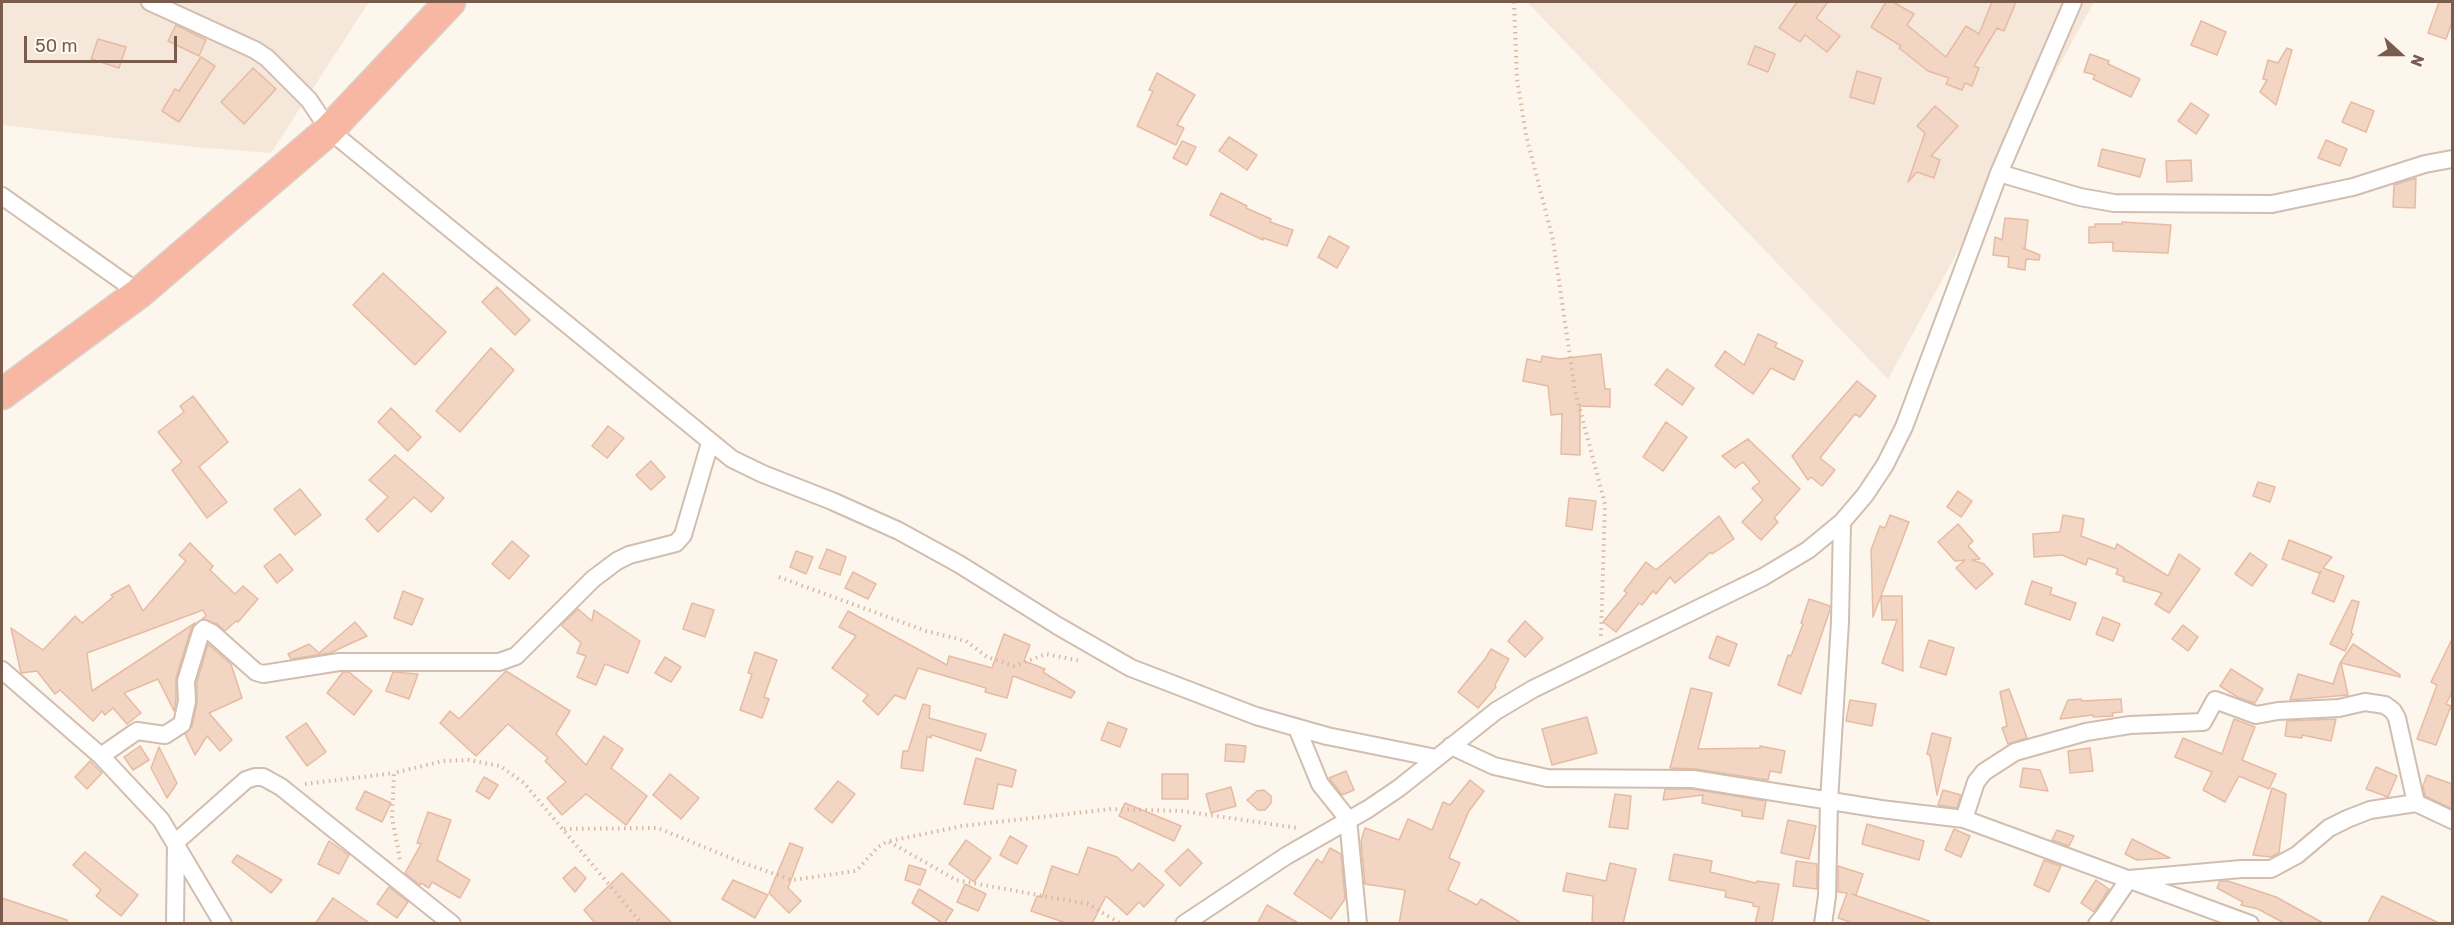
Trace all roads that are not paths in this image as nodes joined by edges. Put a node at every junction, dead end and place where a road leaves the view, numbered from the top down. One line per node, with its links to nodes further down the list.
1 (150, 2): 4 (street)
2 (450, 2): 4 (highway)
3 (2073, 2): 6 (street)
4 (329, 130): 8 (highway); 10 (street)
5 (2452, 159): 6 (street)
6 (1999, 173): 11 (street)
7 (2, 196): 8 (street)
8 (139, 294): 9 (highway)
9 (2, 394)
10 (710, 442): 13 (street); 15 (street)
11 (1842, 522): 14 (street); 17 (street)
12 (2, 670): 15 (street)
13 (1297, 728): 16 (street); 19 (street)
14 (1451, 746): 16 (street); 17 (street)
15 (101, 756): 22 (street)
16 (1436, 759): 19 (street)
17 (1829, 801): 20 (street); 29 (street)
18 (2416, 803): 20 (street); 21 (street); 23 (street)
19 (1348, 819): 27 (street); 28 (street)
20 (1964, 819): 23 (street)
21 (2452, 820)
22 (176, 842): 24 (street); 25 (street); 26 (street)
23 (2129, 879): 30 (street); 31 (street)
24 (175, 924)
25 (223, 924)
26 (452, 924)
27 (1184, 924)
28 (1358, 924)
29 (1823, 924)
30 (2097, 924)
31 (2250, 924)

